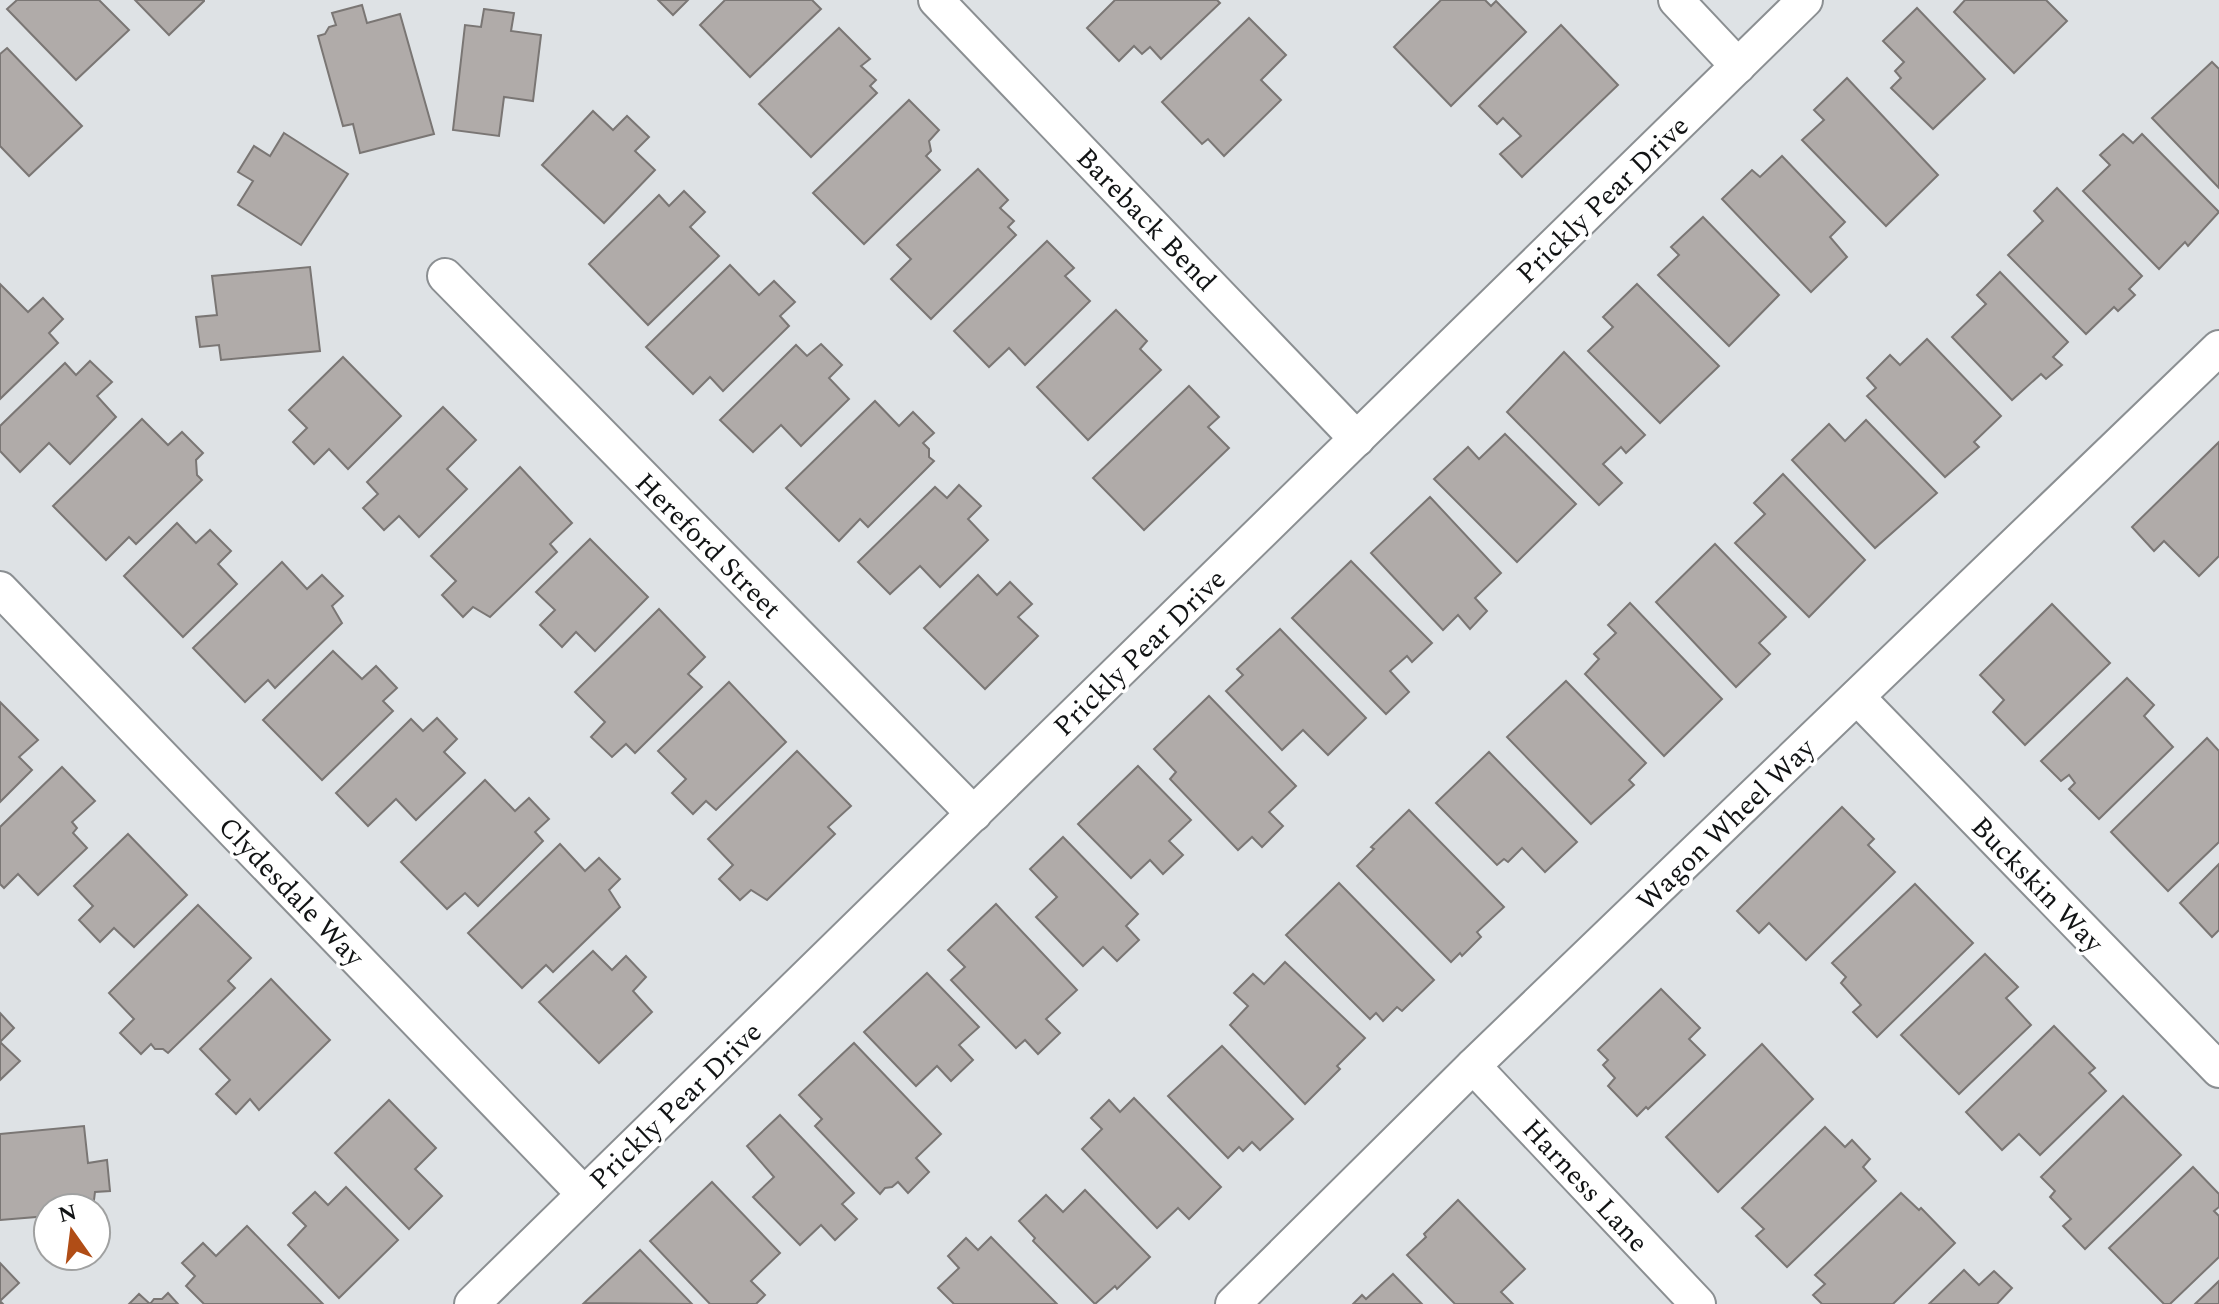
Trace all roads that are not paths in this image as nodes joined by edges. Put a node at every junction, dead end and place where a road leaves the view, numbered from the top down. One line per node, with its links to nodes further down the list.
1 (936, 0): 7 (street, Bareback Bend)
2 (1676, 0): 4 (street)
3 (1805, 0): 4 (street, Prickly Pear Drive)
4 (1738, 66): 7 (street, Prickly Pear Drive)
5 (445, 276): 10 (street, Hereford Street)
6 (2219, 348): 9 (street, Wagon Wheel Way)
7 (1357, 439): 10 (street, Prickly Pear Drive)
8 (0, 589): 13 (street, Clydesdale Way)
9 (1857, 697): 11 (street, Wagon Wheel Way); 12 (street, Buckskin Way)
10 (974, 814): 13 (street, Prickly Pear Drive)
11 (1473, 1066): 15 (street, Wagon Wheel Way); 16 (street, Harness Lane)
12 (2219, 1070)
13 (584, 1194): 14 (street, Prickly Pear Drive)
14 (472, 1304)
15 (1233, 1304)
16 (1698, 1304)

